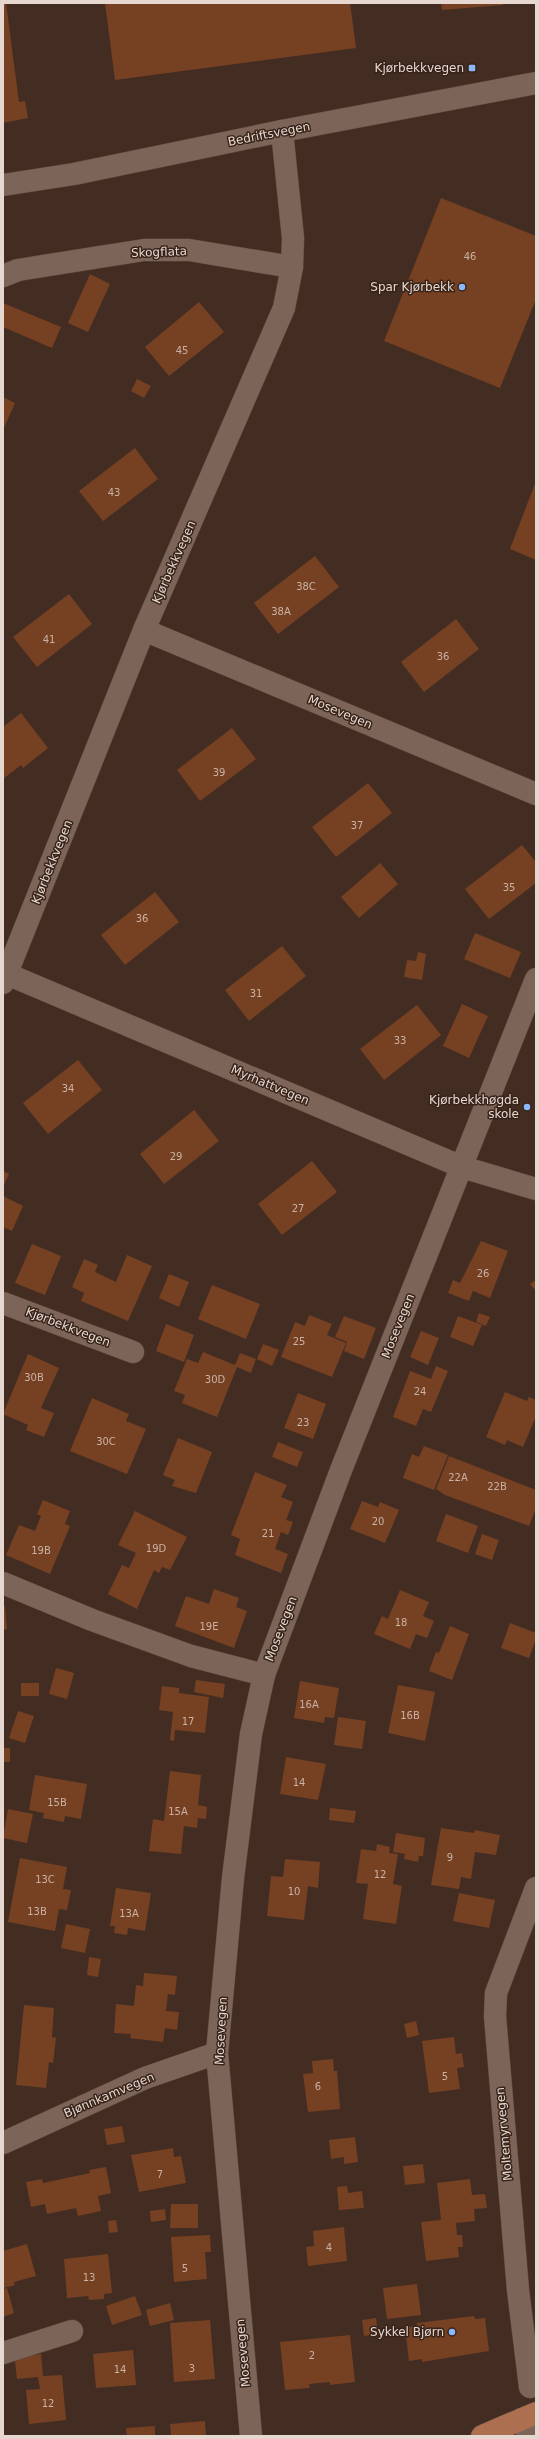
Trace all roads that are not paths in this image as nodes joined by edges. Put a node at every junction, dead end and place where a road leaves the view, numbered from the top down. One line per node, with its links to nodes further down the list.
1 (536, 83): 2 (street, Bedriftsvegen)
2 (282, 131): 3 (street, Bedriftsvegen); 4 (street, Kjørbekkvegen)
3 (3, 186)
4 (292, 267): 5 (street, Skogflata); 6 (street, Kjørbekkvegen)
5 (3, 276)
6 (144, 630): 7 (street, Mosevegen); 8 (street, Kjørbekkvegen)
7 (536, 794)
8 (5, 978): 10 (street, Myrhattvegen)
9 (536, 979): 10 (street, Mosevegen)
10 (462, 1167): 11 (street, Myrhattvegen); 15 (street, Mosevegen)
11 (536, 1189)
12 (3, 1303): 13 (street, Kjørbekkvegen)
13 (133, 1352)
14 (3, 1584): 15 (street, Mosevegen)
15 (264, 1675): 17 (street, Mosevegen)
16 (536, 1888): 21 (street, Moltemyrvegen)
17 (217, 2053): 18 (street, Bjønnkamvegen); 23 (street, Mosevegen)
18 (3, 2143)
19 (72, 2331): 20 (street)
20 (3, 2353)
21 (530, 2387)
22 (529, 2428): 24 (highway)
23 (251, 2436)
24 (482, 2436)

